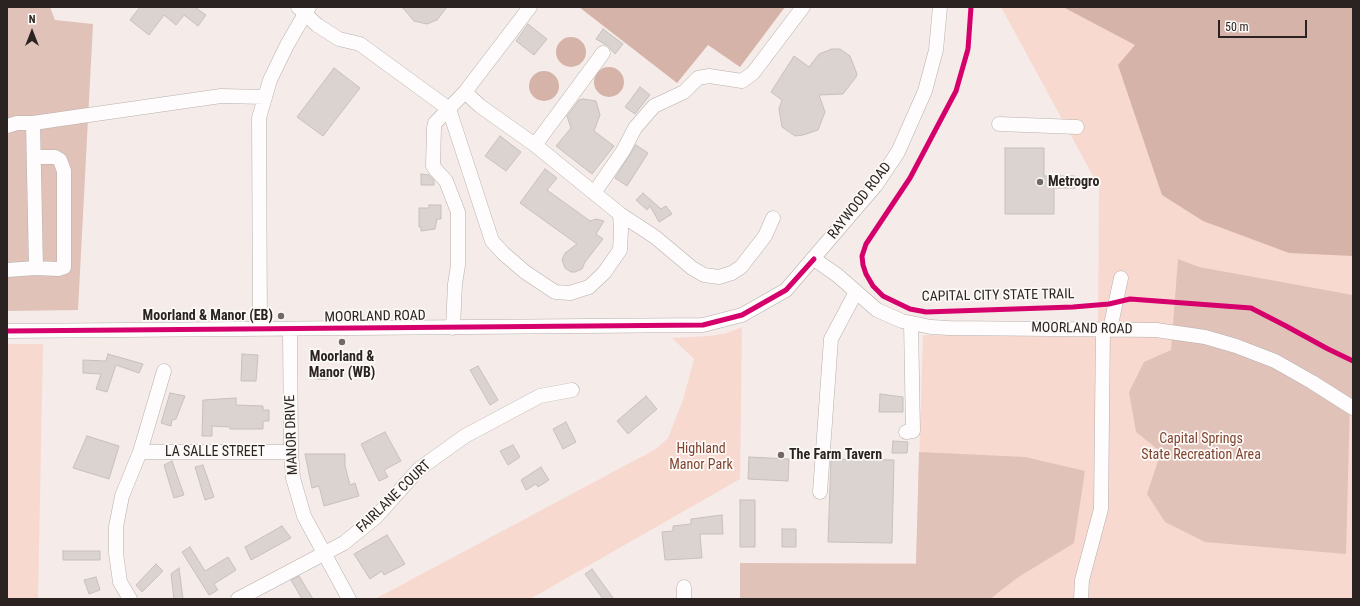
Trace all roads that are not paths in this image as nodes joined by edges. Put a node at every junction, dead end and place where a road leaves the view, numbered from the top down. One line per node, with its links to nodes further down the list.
1 (530, 7): 6 (street)
2 (803, 7): 15 (street)
3 (940, 7): 18 (street, RAYWOOD ROAD)
4 (304, 9): 7 (street); 8 (street)
5 (603, 53): 13 (street)
6 (465, 92): 8 (street); 13 (street)
7 (265, 97): 9 (street); 26 (street)
8 (449, 109): 16 (street); 25 (street)
9 (34, 123): 11 (street); 14 (street)
10 (999, 124): 12 (street)
11 (7, 126)
12 (1077, 127)
13 (534, 145): 15 (street)
14 (34, 157): 19 (street); 19 (street)
15 (594, 193): 16 (street)
16 (620, 214): 17 (street)
17 (773, 218)
18 (814, 258): 22 (street, MOORLAND ROAD); 23 (street, RAYWOOD ROAD)
19 (36, 268): 20 (street)
20 (7, 270)
21 (1121, 278): 27 (street)
22 (856, 292): 24 (street, MOORLAND ROAD); 36 (street)
23 (742, 314): 25 (street, MOORLAND ROAD)
24 (911, 323): 27 (street, MOORLAND ROAD); 33 (street)
25 (452, 328): 28 (street, MOORLAND ROAD)
26 (260, 329): 28 (street, MOORLAND ROAD); 29 (street, MOORLAND ROAD)
27 (1106, 329): 32 (street, MOORLAND ROAD); 41 (street)
28 (290, 330): 35 (street, MANOR DRIVE)
29 (7, 331)
30 (164, 371): 34 (street)
31 (572, 390): 37 (street, FAIRLANE COURT)
32 (1353, 408)
33 (906, 432)
34 (140, 452): 35 (street, LA SALLE STREET); 38 (street)
35 (291, 452): 37 (street, MANOR DRIVE)
36 (820, 492)
37 (324, 554): 39 (street, FAIRLANE COURT); 40 (street, MANOR DRIVE)
38 (130, 599)
39 (238, 599)
40 (349, 599)
41 (1081, 599)

